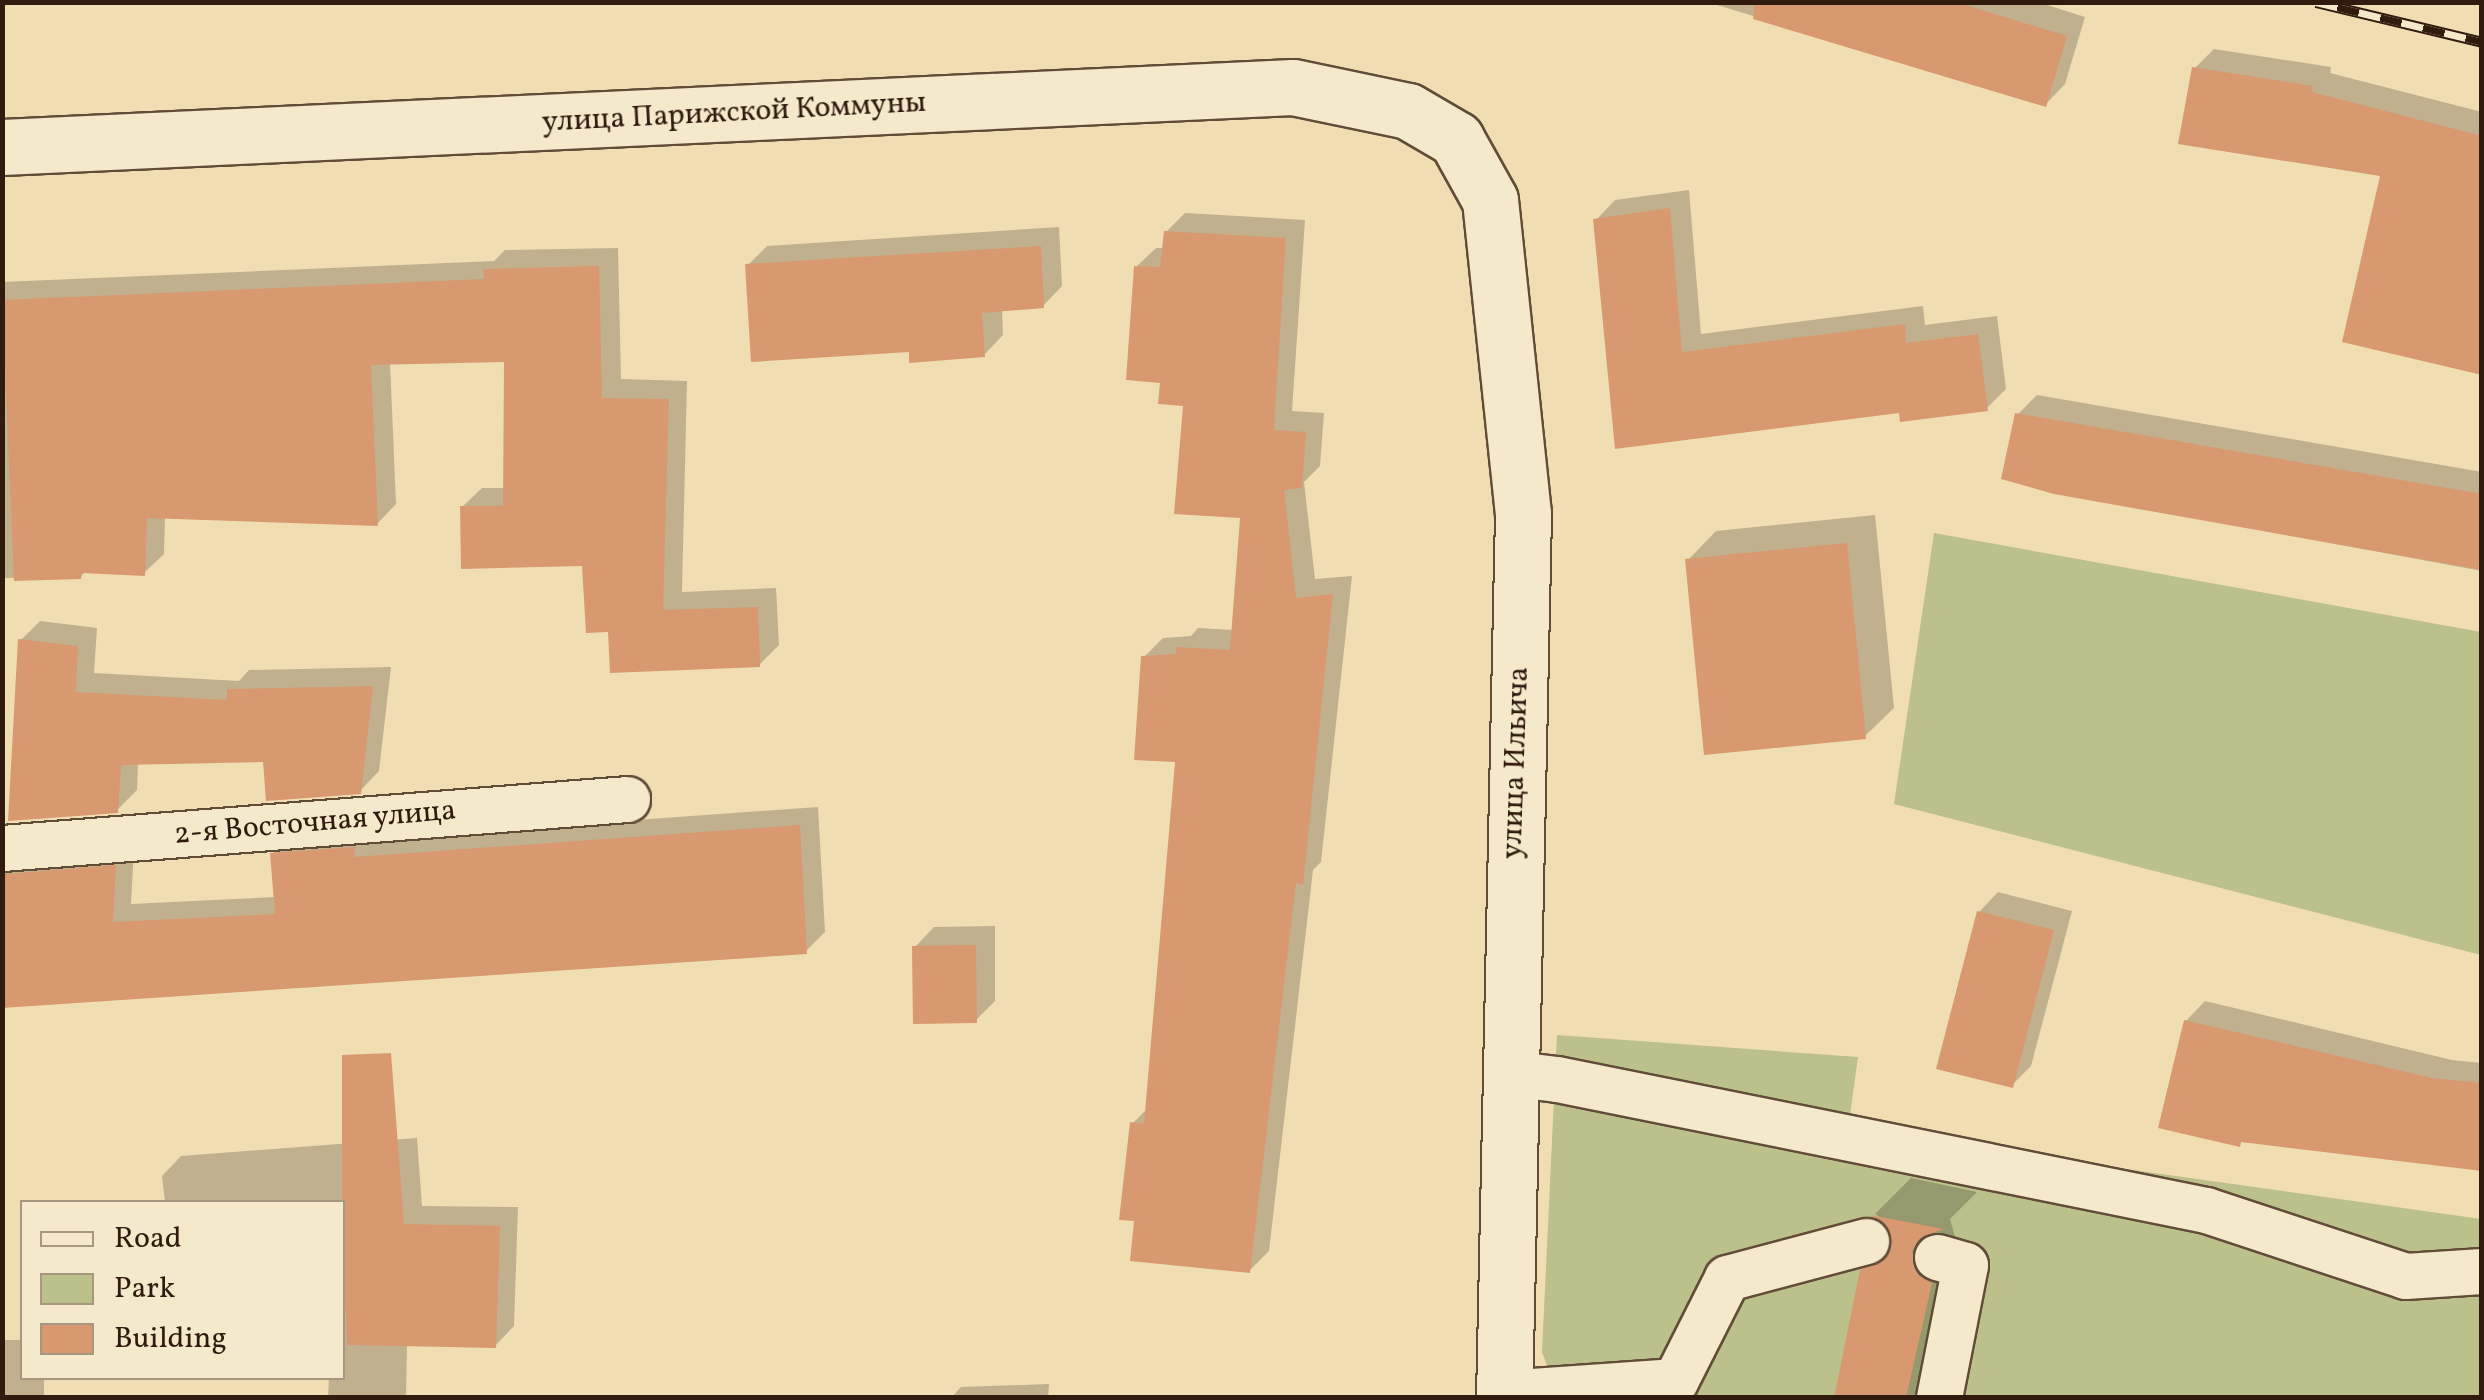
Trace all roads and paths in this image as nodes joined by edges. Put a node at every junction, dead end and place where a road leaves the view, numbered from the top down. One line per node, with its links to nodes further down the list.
1 (1456, 139): 2 (street, улица Парижской Коммуны); 5 (street, улица Ильича)
2 (2, 147)
3 (627, 798): 4 (lane, 2-я Восточная улица)
4 (2, 848)
5 (1508, 1073): 8 (lane); 10 (street, улица Ильича)
6 (1866, 1241): 9 (lane)
7 (1937, 1257): 11 (lane)
8 (2482, 1271)
9 (1690, 1389): 10 (lane)
10 (1504, 1396)
11 (1939, 1398)

